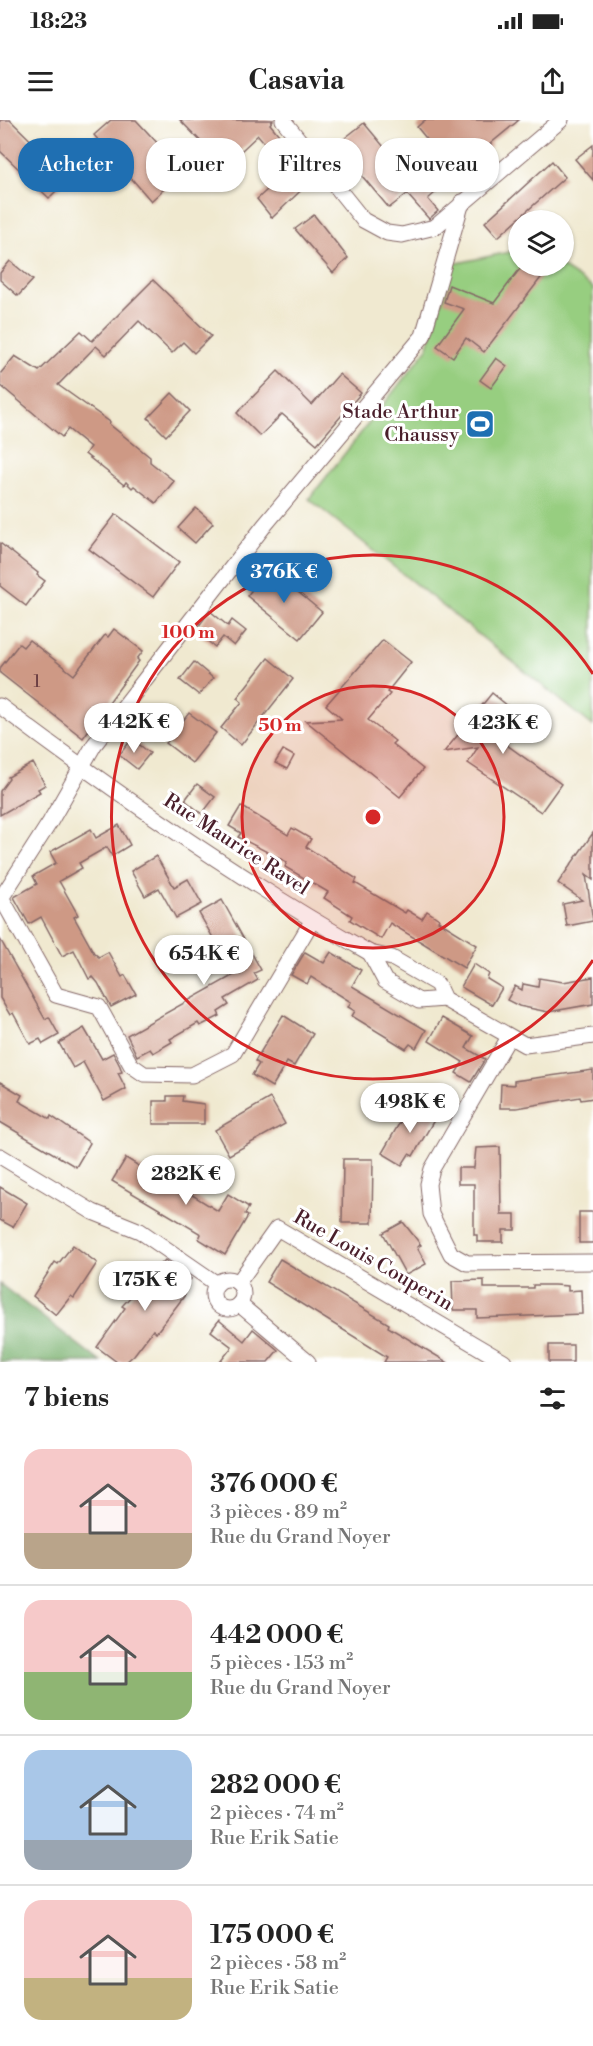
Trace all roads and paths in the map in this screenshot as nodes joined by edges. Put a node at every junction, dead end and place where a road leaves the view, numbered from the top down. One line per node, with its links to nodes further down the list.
1 (283, 120): 3 (street)
2 (561, 120): 3 (street)
3 (462, 202): 5 (street)
4 (0, 706): 5 (street, Rue Maurice Ravel)
5 (82, 768): 6 (street); 7 (street, Rue Maurice Ravel)
6 (1, 899): 7 (street)
7 (312, 921): 8 (street, Rue Maurice Ravel)
8 (370, 953): 9 (street, Rue Maurice Ravel); 9 (street, Rue Maurice Ravel)
9 (444, 999): 11 (street, Rue Maurice Ravel)
10 (593, 1036): 11 (street, Rue Maurice Ravel)
11 (508, 1037): 13 (street)
12 (0, 1156): 15 (street)
13 (593, 1262)
14 (238, 1283): 15 (street); 16 (street); 18 (street, Rue Louis Couperin)
15 (217, 1284): 16 (street)
16 (239, 1304): 17 (street)
17 (308, 1362)
18 (504, 1362)

